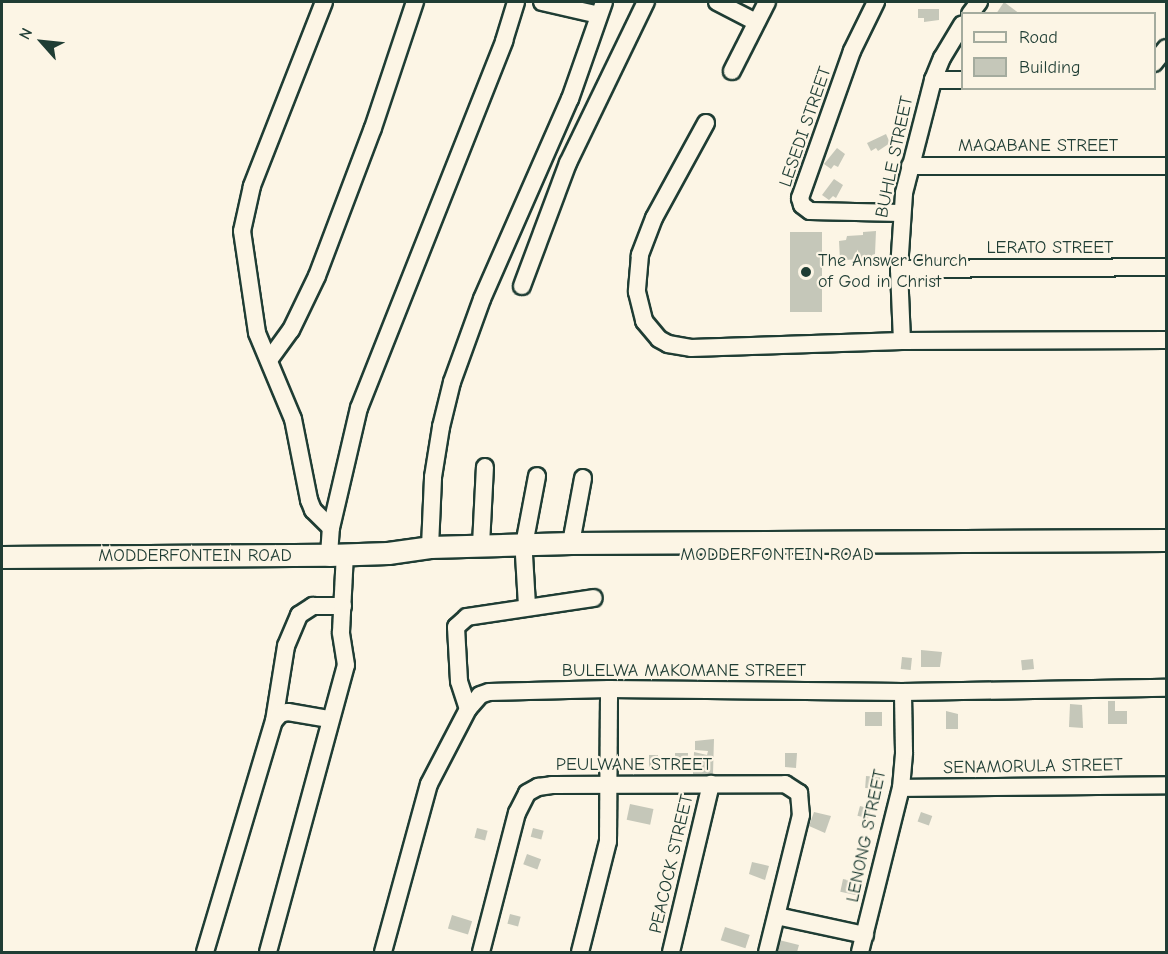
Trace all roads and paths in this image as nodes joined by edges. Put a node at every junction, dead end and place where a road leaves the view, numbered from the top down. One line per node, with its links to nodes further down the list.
1 (324, 2): 26 (street)
2 (415, 2): 26 (street)
3 (516, 2): 30 (street)
4 (542, 2): 9 (street)
5 (646, 2): 23 (street)
6 (717, 2): 10 (street)
7 (767, 2): 10 (street)
8 (876, 2): 20 (street, LESEDI STREET)
9 (601, 8): 34 (street)
10 (756, 22): 14 (street)
11 (961, 28): 15 (street, BUHLE STREET)
12 (1167, 48): 13 (street)
13 (1156, 62)
14 (732, 70)
15 (933, 80): 16 (street); 18 (street, BUHLE STREET)
16 (961, 80)
17 (706, 123): 25 (street)
18 (910, 166): 19 (street, MAQABANE STREET); 20 (street, BUHLE STREET)
19 (1167, 166)
20 (901, 213): 22 (street, BUHLE STREET)
21 (1167, 267): 22 (street, LERATO STREET)
22 (899, 269): 25 (street, BUHLE STREET)
23 (522, 286)
24 (1167, 340): 25 (street)
25 (902, 341)
26 (269, 360): 30 (street)
27 (485, 467): 33 (street)
28 (537, 476): 35 (street)
29 (583, 478): 32 (street)
30 (331, 528): 38 (street)
31 (1167, 540): 32 (main road, MODDERFONTEIN ROAD)
32 (572, 543): 35 (main road, MODDERFONTEIN ROAD)
33 (481, 545): 34 (main road, MODDERFONTEIN ROAD); 35 (main road, MODDERFONTEIN ROAD)
34 (430, 547): 37 (main road, MODDERFONTEIN ROAD)
35 (524, 550): 36 (main road, MODDERFONTEIN ROAD); 37 (main road, MODDERFONTEIN ROAD); 42 (street)
36 (1167, 552)
37 (388, 553): 38 (main road, MODDERFONTEIN ROAD)
38 (337, 555): 39 (main road, MODDERFONTEIN ROAD); 41 (street)
39 (2, 557)
40 (594, 598): 42 (street)
41 (343, 606): 47 (street); 48 (street)
42 (527, 606): 46 (street)
43 (1167, 688): 45 (street, BULELWA MAKOMANE STREET)
44 (609, 689): 45 (street, BULELWA MAKOMANE STREET); 46 (street, BULELWA MAKOMANE STREET); 50 (street)
45 (903, 692): 52 (street, LENONG STREET)
46 (468, 709): 57 (street, BULELWA MAKOMANE STREET)
47 (329, 719): 48 (street); 56 (street)
48 (274, 721): 55 (street)
49 (711, 784): 50 (street, PEULWANE STREET); 53 (street, PEULWANE STREET); 60 (street, PEACOCK STREET)
50 (610, 785): 58 (street, PEULWANE STREET); 59 (street)
51 (1167, 785): 52 (street, SENAMORULA STREET)
52 (901, 788): 54 (street, LENONG STREET)
53 (777, 916): 54 (street); 61 (street)
54 (865, 934): 62 (street, LENONG STREET)
55 (205, 952)
56 (268, 952)
57 (384, 952)
58 (481, 952)
59 (580, 952)
60 (671, 952)
61 (767, 952)
62 (860, 952)

